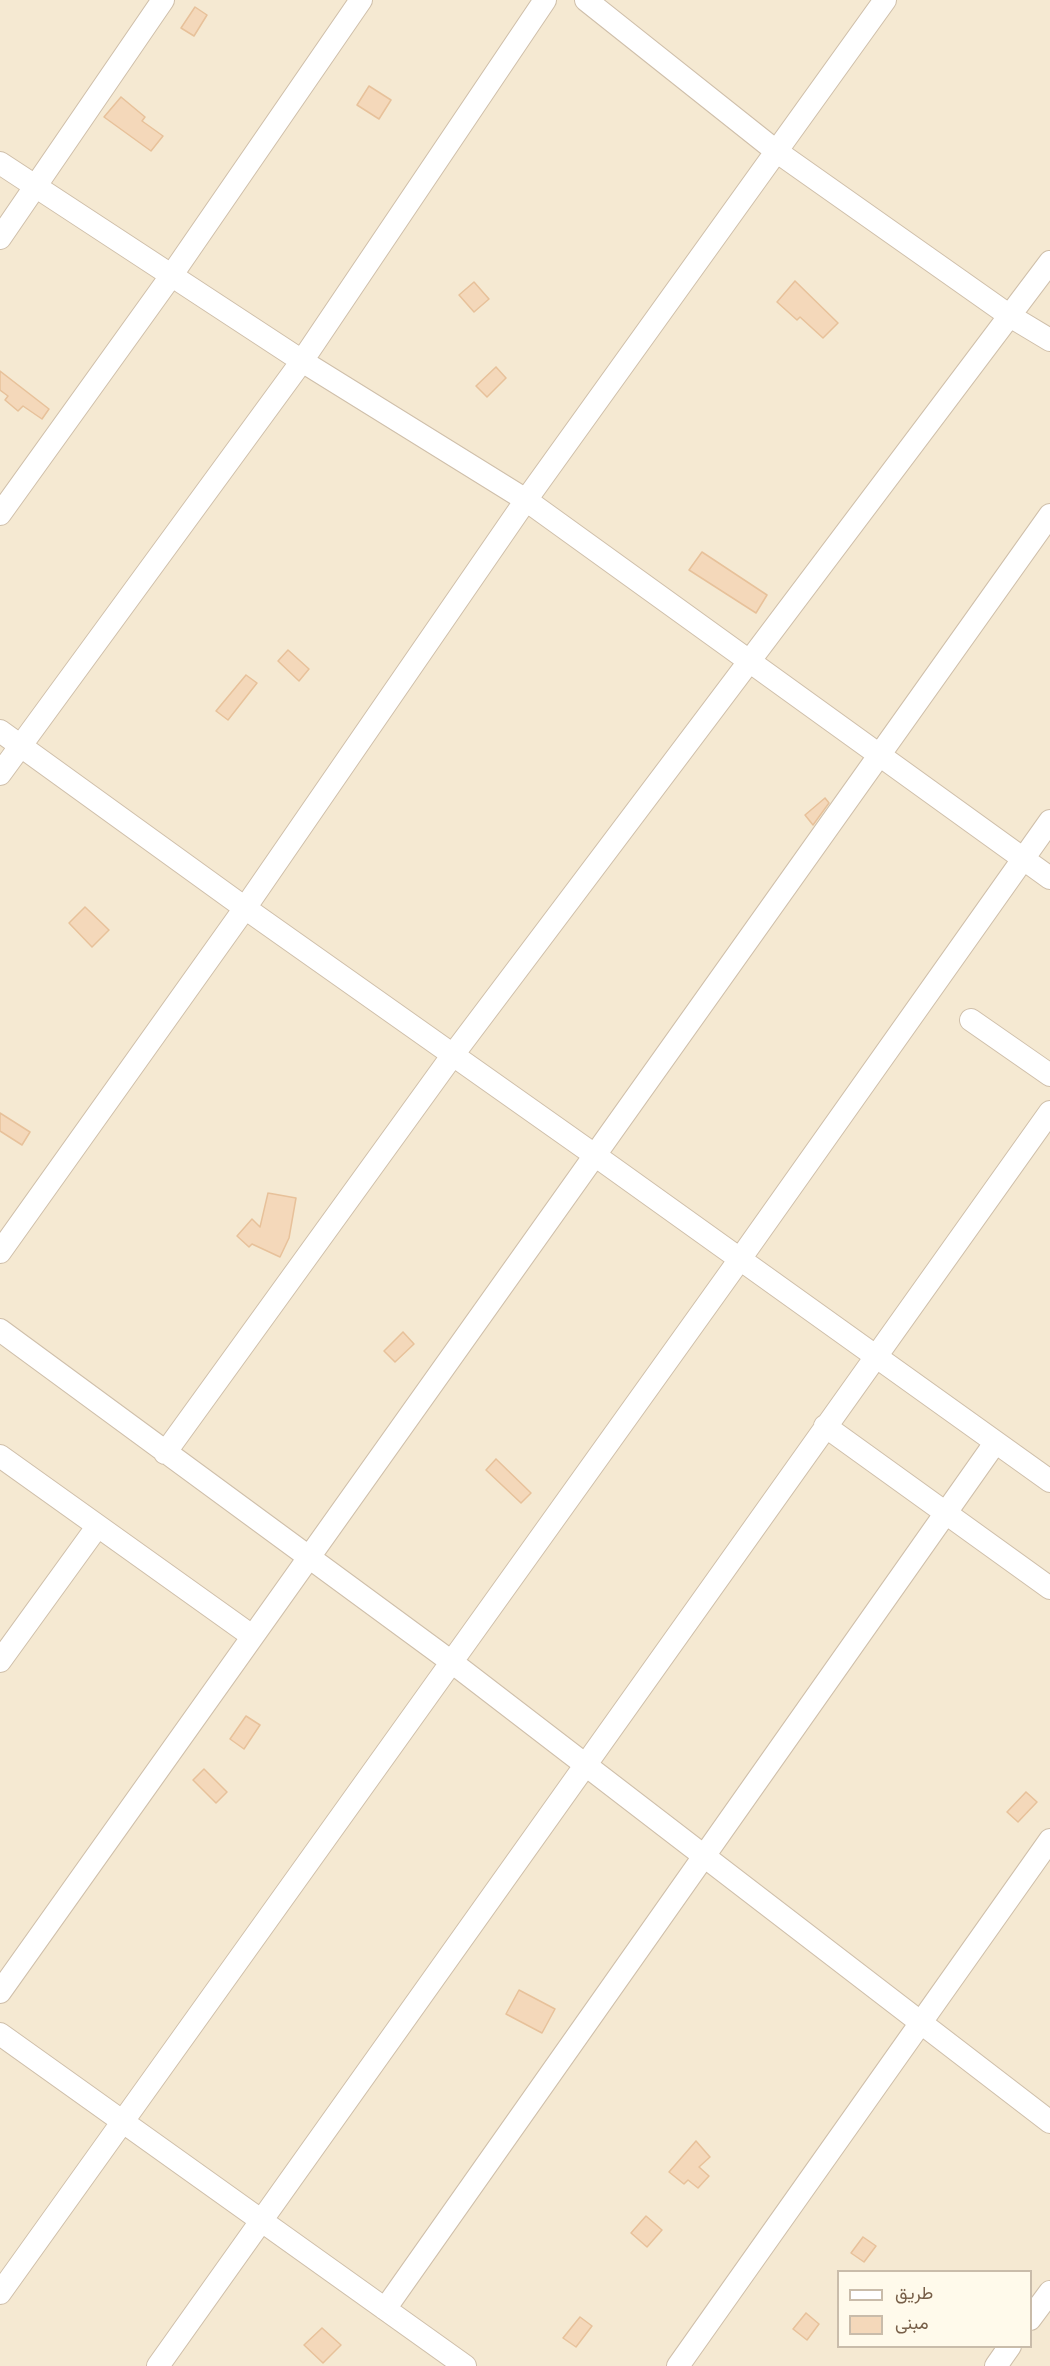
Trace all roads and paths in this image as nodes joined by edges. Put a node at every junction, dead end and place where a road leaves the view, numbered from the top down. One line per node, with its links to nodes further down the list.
1 (163, 0): 8 (street)
2 (361, 0): 11 (street)
3 (545, 0): 14 (street)
4 (586, 0): 6 (street)
5 (885, 0): 6 (street)
6 (776, 151): 12 (street); 15 (street)
7 (0, 162): 8 (street)
8 (37, 186): 9 (street); 11 (street)
9 (0, 238)
10 (1050, 262): 12 (street)
11 (171, 276): 14 (street); 16 (street)
12 (1010, 316): 13 (street); 18 (street)
13 (1050, 340)
14 (302, 361): 15 (street); 20 (street)
15 (526, 500): 18 (street); 26 (street)
16 (0, 514)
17 (1050, 515): 21 (street)
18 (749, 662): 21 (street); 28 (street)
19 (0, 731): 20 (street)
20 (21, 746): 22 (street); 26 (street)
21 (879, 754): 24 (street); 31 (street)
22 (0, 774)
23 (1050, 821): 24 (street)
24 (1024, 859): 25 (street); 33 (street)
25 (1050, 878)
26 (245, 908): 28 (street); 32 (street)
27 (971, 1020): 29 (street)
28 (452, 1056): 31 (street); 38 (street)
29 (1050, 1075)
30 (1050, 1112): 35 (street)
31 (596, 1156): 33 (street); 43 (street)
32 (0, 1252)
33 (740, 1259): 35 (street); 47 (street)
34 (0, 1330): 38 (street)
35 (875, 1356): 36 (street); 37 (street)
36 (825, 1426): 41 (street); 48 (street)
37 (995, 1443): 40 (street); 41 (street)
38 (165, 1453): 43 (street)
39 (0, 1456): 42 (street)
40 (1050, 1481)
41 (945, 1512): 44 (street); 50 (street)
42 (97, 1527): 45 (street); 46 (street)
43 (310, 1558): 45 (street); 47 (street)
44 (1050, 1588)
45 (252, 1636): 51 (street)
46 (0, 1661)
47 (453, 1663): 48 (street); 54 (street)
48 (585, 1765): 50 (street); 56 (street)
49 (1050, 1840): 52 (street)
50 (704, 1854): 52 (street); 59 (street)
51 (0, 1992)
52 (919, 2023): 55 (street); 64 (street)
53 (0, 2034): 54 (street)
54 (123, 2121): 56 (street); 58 (street)
55 (1050, 2122)
56 (261, 2220): 59 (street); 62 (street)
57 (1050, 2292): 60 (street)
58 (0, 2293)
59 (385, 2309): 63 (street)
60 (1032, 2316)
61 (1009, 2348): 65 (street)
62 (158, 2366)
63 (465, 2366)
64 (678, 2366)
65 (996, 2366)

